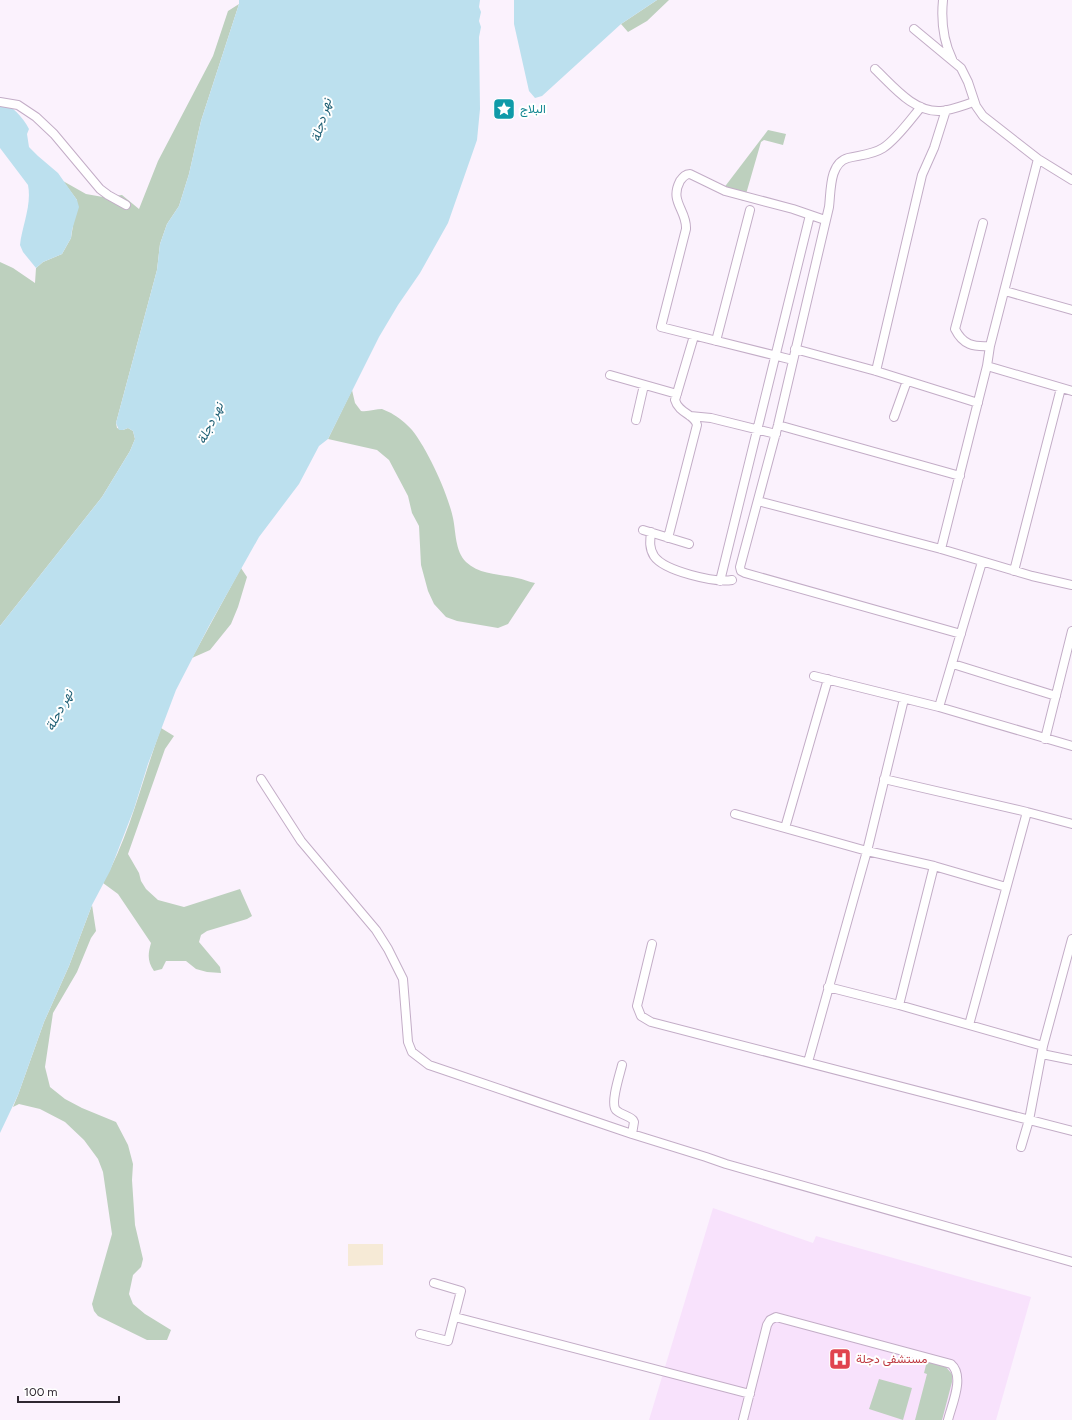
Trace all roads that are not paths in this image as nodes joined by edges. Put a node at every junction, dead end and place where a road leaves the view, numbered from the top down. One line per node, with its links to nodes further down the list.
1 (943, 0): 3 (street)
2 (914, 29): 3 (street)
3 (953, 61): 6 (street)
4 (874, 69): 7 (street)
5 (0, 102): 11 (street)
6 (974, 102): 8 (street); 9 (street)
7 (921, 107): 8 (street); 14 (street)
8 (946, 110): 25 (street)
9 (1038, 159): 10 (street); 16 (street)
10 (1072, 180)
11 (126, 205)
12 (750, 210): 19 (street)
13 (810, 215): 14 (street); 18 (street); 22 (street)
14 (825, 220): 21 (street)
15 (983, 223): 20 (street)
16 (1005, 291): 17 (street); 20 (street)
17 (1072, 310)
18 (694, 336): 19 (street); 31 (street)
19 (716, 342): 22 (street)
20 (990, 346): 24 (street)
21 (795, 349): 23 (street); 25 (street)
22 (775, 356): 23 (street); 36 (street)
23 (793, 360): 37 (street)
24 (987, 366): 29 (street); 32 (street)
25 (876, 371): 27 (street)
26 (610, 375): 28 (street)
27 (907, 381): 32 (street); 34 (street)
28 (644, 384): 31 (street); 35 (street)
29 (1062, 388): 30 (street); 44 (street)
30 (1072, 391)
31 (677, 394): 33 (street)
32 (978, 403): 38 (street)
33 (690, 416): 36 (street); 40 (street)
34 (894, 418)
35 (636, 420)
36 (757, 429): 37 (street); 46 (street)
37 (777, 430): 38 (street); 39 (street)
38 (960, 476): 42 (street)
39 (758, 501): 42 (street); 48 (street)
40 (668, 538): 41 (street); 46 (street)
41 (689, 544)
42 (941, 550): 43 (street)
43 (982, 562): 44 (street); 48 (street)
44 (1014, 571): 47 (street)
45 (732, 580): 46 (street)
46 (720, 581)
47 (1072, 585)
48 (961, 634): 50 (street)
49 (1072, 634): 53 (street)
50 (953, 664): 53 (street); 55 (street)
51 (814, 676): 52 (street)
52 (828, 679): 54 (street); 63 (street)
53 (1056, 696): 56 (street)
54 (904, 699): 55 (street); 59 (street)
55 (939, 708): 56 (street)
56 (1045, 738): 57 (street)
57 (1072, 746)
58 (261, 779): 78 (street)
59 (884, 779): 60 (street); 64 (street)
60 (1027, 812): 62 (street); 66 (street)
61 (735, 814): 63 (street)
62 (1072, 824)
63 (785, 828): 64 (street)
64 (867, 851): 65 (street); 69 (street)
65 (934, 866): 66 (street); 70 (street)
66 (1006, 887): 71 (street)
67 (1072, 939): 72 (street)
68 (652, 944): 74 (street)
69 (828, 987): 70 (street); 74 (street)
70 (899, 1005): 71 (street)
71 (968, 1025): 72 (street)
72 (1042, 1050): 73 (street); 76 (street)
73 (1072, 1060)
74 (808, 1062): 76 (street)
75 (622, 1065): 78 (street)
76 (1029, 1120): 77 (street); 79 (street)
77 (1072, 1131)
78 (632, 1134): 80 (street)
79 (1021, 1147)
80 (1072, 1262)
81 (434, 1283): 82 (street)
82 (455, 1317): 83 (street); 84 (street)
83 (420, 1334)
84 (750, 1394): 85 (street); 86 (street)
85 (743, 1420)
86 (948, 1420)

